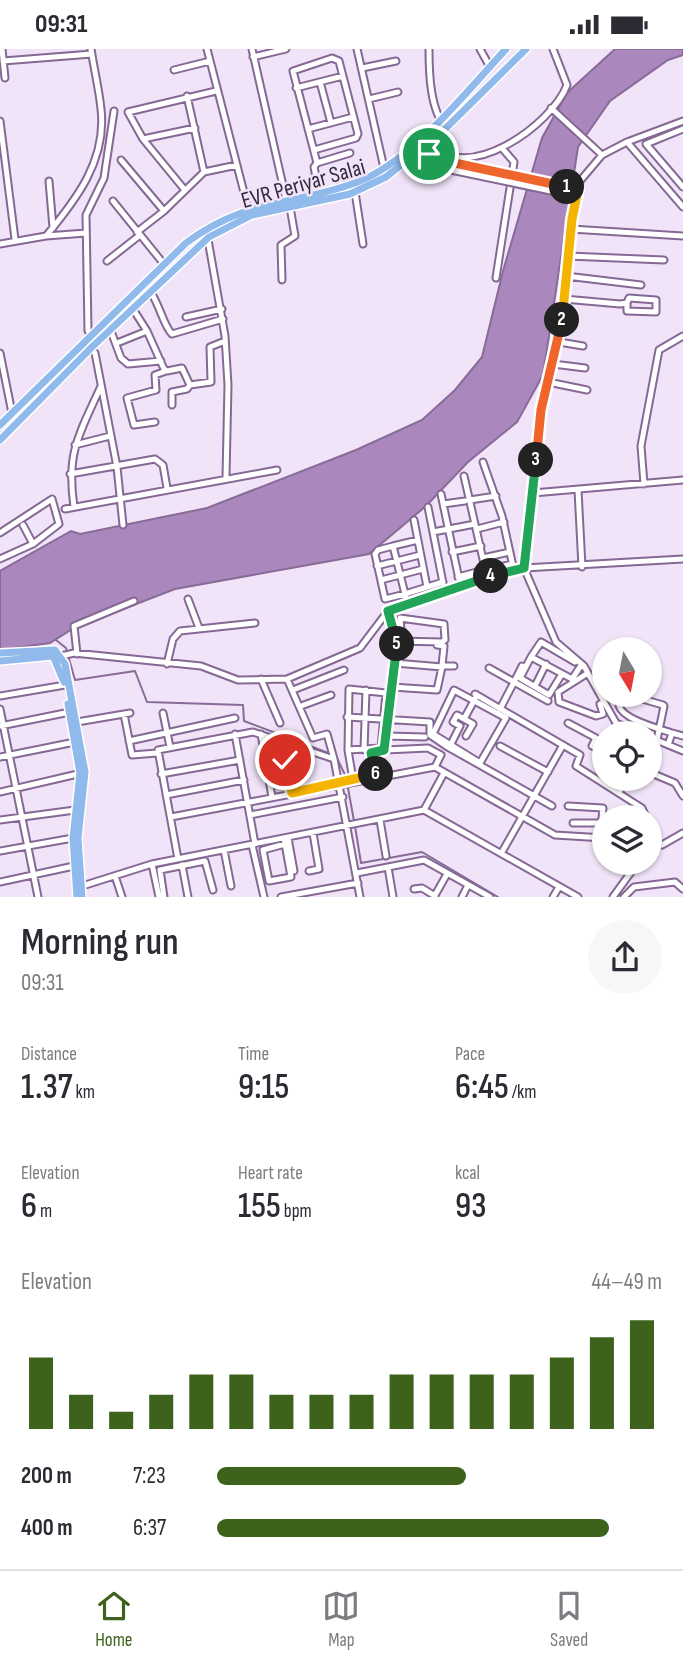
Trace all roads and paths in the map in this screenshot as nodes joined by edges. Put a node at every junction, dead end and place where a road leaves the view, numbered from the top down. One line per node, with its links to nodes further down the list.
1 (2, 49): 13 (street)
2 (207, 49): 14 (street)
3 (252, 49): 12 (street)
4 (286, 49): 12 (street)
5 (357, 49): 17 (street)
6 (429, 49): 30 (street)
7 (480, 49): 16 (street)
8 (506, 49): 16 (main road, EVR Periyar Salai)
9 (526, 49): 35 (main road, EVR Periyar Salai)
10 (553, 49): 27 (street)
11 (92, 51): 13 (street); 70 (street)
12 (253, 57): 66 (street)
13 (3, 61): 20 (street)
14 (210, 61): 18 (street); 23 (street)
15 (396, 61): 17 (street)
16 (490, 67): 30 (main road, EVR Periyar Salai)
17 (362, 68): 26 (street)
18 (174, 70)
19 (343, 76): 21 (street); 22 (street); 29 (street)
20 (5, 78)
21 (320, 82): 22 (street); 33 (street)
22 (296, 88): 36 (street)
23 (216, 91): 25 (street); 50 (street)
24 (398, 92): 26 (street)
25 (187, 96): 34 (street); 38 (street)
26 (369, 99): 51 (street)
27 (551, 108): 41 (street); 45 (street)
28 (114, 111): 72 (street)
29 (353, 117): 33 (street); 42 (street)
30 (439, 120): 35 (street); 51 (main road, EVR Periyar Salai)
31 (0, 121): 49 (street)
32 (683, 121): 40 (street)
33 (331, 123): 36 (street)
34 (195, 128): 38 (street); 52 (street)
35 (446, 128): 39 (main road, EVR Periyar Salai)
36 (308, 129): 42 (street)
37 (683, 129): 54 (street)
38 (143, 139): 55 (street)
39 (430, 142): 41 (street); 43 (main road, EVR Periyar Salai)
40 (627, 142): 45 (street); 60 (street)
41 (502, 148): 85 (street)
42 (314, 150): 48 (street)
43 (426, 151): 47 (main road, EVR Periyar Salai); 56 (street, bridge)
44 (350, 153): 48 (street)
45 (602, 155): 59 (street)
46 (121, 160): 69 (street)
47 (410, 161): 56 (street, bridge); 58 (main road, EVR Periyar Salai)
48 (317, 163): 57 (street)
49 (3, 164): 63 (street)
50 (237, 165): 52 (street); 68 (street)
51 (384, 168): 57 (main road, EVR Periyar Salai)
52 (204, 172): 55 (street)
53 (48, 181): 70 (street)
54 (682, 186): 60 (street)
55 (184, 189): 69 (street)
56 (566, 191): 59 (street)
57 (319, 192): 66 (main road, EVR Periyar Salai)
58 (355, 192): 66 (main road, EVR Periyar Salai); 79 (street)
59 (577, 193): 71 (street)
60 (672, 194): 65 (street)
61 (683, 196): 65 (street)
62 (0, 198): 63 (street)
63 (10, 199): 77 (street)
64 (113, 201): 73 (street)
65 (677, 201): 67 (street)
66 (288, 203): 68 (main road, EVR Periyar Salai); 74 (main road, EVR Periyar Salai); 86 (street)
67 (683, 207)
68 (248, 208): 74 (main road, EVR Periyar Salai)
69 (164, 211): 73 (street)
70 (53, 228): 75 (street)
71 (570, 229): 76 (street); 80 (street)
72 (86, 233): 75 (street); 95 (street)
73 (139, 233): 82 (street); 83 (street)
74 (206, 233): 83 (main road, EVR Periyar Salai); 88 (main road, EVR Periyar Salai); 92 (street)
75 (46, 236): 77 (street)
76 (683, 236)
77 (15, 239): 78 (street)
78 (0, 244)
79 (363, 244)
80 (568, 256): 81 (street); 84 (street)
81 (664, 260)
82 (107, 261)
83 (163, 263): 114 (main road, EVR Periyar Salai)
84 (566, 276): 87 (street); 89 (street)
85 (496, 278)
86 (282, 280)
87 (641, 285)
88 (150, 291): 91 (main road, EVR Periyar Salai); 94 (street)
89 (564, 299): 90 (street); 100 (street)
90 (627, 303): 90 (street)
91 (132, 309): 96 (street); 118 (main road, EVR Periyar Salai)
92 (222, 309): 93 (street); 94 (street)
93 (186, 317)
94 (223, 319): 99 (street)
95 (88, 331)
96 (148, 331): 101 (street); 105 (street)
97 (683, 333): 127 (street)
98 (112, 334): 101 (street)
99 (225, 341): 110 (street); 125 (street)
100 (559, 342): 102 (street); 106 (street)
101 (117, 343): 105 (street)
102 (583, 346)
103 (0, 353): 114 (street)
104 (95, 353): 111 (street)
105 (161, 361): 108 (street)
106 (553, 364): 107 (street); 109 (street)
107 (585, 368)
108 (166, 371): 110 (street); 115 (street)
109 (548, 382): 112 (street); 130 (street)
110 (190, 385): 113 (street)
111 (101, 386): 117 (street); 119 (street)
112 (587, 390)
113 (172, 405)
114 (12, 412): 116 (main road, EVR Periyar Salai)
115 (155, 422)
116 (0, 425)
117 (110, 436): 119 (street); 121 (street)
118 (0, 440)
119 (75, 445): 123 (street)
120 (483, 463): 132 (street)
121 (117, 467): 123 (street); 128 (street); 133 (street)
122 (277, 470): 125 (street)
123 (70, 474): 136 (street)
124 (464, 476): 134 (street)
125 (226, 477): 128 (street)
126 (683, 480): 127 (street)
127 (644, 484): 129 (street)
128 (167, 488): 133 (street)
129 (578, 490): 130 (street); 163 (street)
130 (533, 493): 164 (street)
131 (441, 494): 135 (street)
132 (496, 496): 134 (street); 140 (street)
133 (118, 499): 136 (street); 142 (street)
134 (467, 500): 135 (street); 143 (street)
135 (443, 504): 144 (street)
136 (74, 507): 138 (street)
137 (428, 507): 145 (street)
138 (65, 509)
139 (414, 520): 148 (street)
140 (504, 523): 143 (street); 153 (street)
141 (23, 525): 149 (street)
142 (123, 525)
143 (476, 526): 144 (street); 151 (street)
144 (447, 530): 145 (street); 152 (street)
145 (433, 532): 147 (street)
146 (0, 533): 149 (street)
147 (435, 540): 148 (street); 158 (street)
148 (418, 542): 150 (street); 154 (street)
149 (33, 544): 156 (street)
150 (393, 546): 159 (street); 160 (street)
151 (481, 546): 152 (street); 155 (street)
152 (452, 552): 167 (street)
153 (510, 552): 155 (street); 162 (street)
154 (420, 555): 159 (street); 161 (street)
155 (483, 558): 165 (street)
156 (0, 559)
157 (683, 559): 163 (street)
158 (439, 560): 161 (street); 169 (street)
159 (397, 561): 160 (street); 166 (street)
160 (377, 566): 168 (street)
161 (422, 566): 166 (street); 171 (street)
162 (513, 567): 164 (street); 165 (street)
163 (582, 567): 164 (street)
164 (524, 568): 189 (street)
165 (484, 573): 167 (street); 170 (street)
166 (400, 575): 168 (street); 173 (street)
167 (458, 577): 170 (street)
168 (380, 580): 173 (street)
169 (443, 582): 171 (street); 172 (street)
170 (460, 584): 172 (street)
171 (427, 587): 173 (street)
172 (445, 590): 176 (street)
173 (405, 594): 176 (street)
174 (188, 599): 179 (street)
175 (134, 601): 182 (street)
176 (407, 604): 177 (street)
177 (388, 611): 180 (street); 198 (street)
178 (255, 623): 179 (street)
179 (199, 628): 187 (street)
180 (398, 642): 180 (street); 186 (street); 190 (street)
181 (0, 653): 183 (main road)
182 (76, 654): 183 (street); 187 (street)
183 (61, 656): 185 (main road); 200 (main road); 221 (main road)
184 (531, 657): 188 (street); 189 (street); 202 (street)
185 (0, 661)
186 (394, 663): 190 (street); 203 (street)
187 (167, 664): 197 (street)
188 (546, 664): 195 (street); 202 (street)
189 (582, 665): 195 (street); 196 (street)
190 (442, 666): 191 (street); 203 (street)
191 (454, 666)
192 (522, 666): 199 (street)
193 (489, 668): 199 (street)
194 (344, 670): 204 (street)
195 (562, 674): 202 (street)
196 (586, 674): 201 (street); 211 (street)
197 (261, 679): 198 (street); 222 (street)
198 (287, 679): 204 (street)
199 (514, 682): 209 (street); 213 (street)
200 (65, 685): 207 (street); 214 (main road)
201 (592, 685)
202 (535, 686)
203 (392, 687): 219 (street)
204 (293, 690): 210 (street)
205 (366, 690): 216 (street); 218 (street); 219 (street)
206 (331, 695): 210 (street)
207 (0, 696)
208 (475, 697): 213 (street); 220 (street); 241 (street); 241 (street)
209 (548, 701)
210 (301, 706): 252 (street)
211 (602, 707)
212 (0, 709): 224 (street)
213 (500, 709): 239 (street)
214 (70, 712): 224 (street); 237 (main road)
215 (163, 713): 227 (street)
216 (347, 717): 218 (street); 244 (street)
217 (235, 718): 227 (street)
218 (365, 718): 219 (street); 245 (street)
219 (385, 719): 231 (street); 241 (street); 245 (street)
220 (464, 719): 232 (street); 241 (street)
221 (77, 722): 236 (street); 256 (main road)
222 (281, 723)
223 (568, 723): 233 (street)
224 (2, 725): 249 (street)
225 (659, 728): 225 (street)
226 (662, 729): 228 (street)
227 (167, 733): 236 (street); 243 (street)
228 (672, 733): 234 (street); 240 (street)
229 (235, 734): 230 (street); 243 (street); 253 (street)
230 (261, 734): 252 (street); 271 (street)
231 (386, 736): 235 (street); 246 (street)
232 (466, 736)
233 (592, 736)
234 (683, 736)
235 (425, 737)
236 (129, 741): 248 (street)
237 (75, 742): 249 (street); 256 (main road)
238 (662, 742): 240 (street)
239 (563, 745): 257 (street); 267 (street)
240 (668, 745): 247 (street)
241 (448, 746): 250 (street); 269 (street)
242 (500, 746): 257 (street)
243 (170, 747): 248 (street)
244 (348, 750): 245 (street); 263 (street)
245 (364, 750)
246 (384, 750): 250 (street); 260 (street)
247 (683, 751)
248 (157, 753): 259 (street)
249 (11, 755): 251 (street); 264 (street)
250 (441, 755): 255 (street)
251 (0, 757)
252 (334, 757): 263 (street)
253 (240, 760): 259 (street); 262 (street)
254 (285, 760): 266 (street)
255 (435, 767): 258 (street); 260 (street)
256 (83, 772): 264 (street); 278 (main road); 317 (main road)
257 (548, 772): 269 (street)
258 (444, 773): 279 (street); 283 (street)
259 (161, 774): 268 (street)
260 (377, 776): 263 (street)
261 (662, 778): 270 (street)
262 (244, 780): 268 (street); 273 (street)
263 (346, 782): 266 (street); 272 (street)
264 (17, 788): 265 (street); 281 (street)
265 (0, 792)
266 (292, 793): 271 (street)
267 (619, 793): 274 (street)
268 (166, 795): 282 (street)
269 (534, 795): 275 (street); 283 (street)
270 (683, 796)
271 (272, 797): 273 (street)
272 (343, 797): 280 (street); 288 (street)
273 (248, 802): 280 (street); 282 (street)
274 (637, 805)
275 (552, 806)
276 (568, 806): 277 (street)
277 (592, 807)
278 (75, 810): 281 (street); 291 (main road)
279 (424, 810): 285 (street); 300 (street)
280 (250, 815): 294 (street)
281 (22, 816): 284 (street); 296 (street)
282 (171, 817): 302 (street)
283 (522, 817): 292 (street); 300 (street)
284 (0, 820)
285 (380, 820): 288 (street); 301 (street)
286 (573, 823): 287 (street)
287 (592, 823)
288 (347, 826): 289 (street); 308 (street)
289 (313, 833): 293 (street); 307 (street)
290 (681, 834): 295 (street); 297 (street)
291 (73, 838): 296 (street); 304 (main road)
292 (592, 838)
293 (286, 840): 293 (street); 294 (street); 306 (street)
294 (253, 844): 298 (street); 328 (street)
295 (683, 844)
296 (28, 845): 299 (street); 310 (street)
297 (662, 845)
298 (224, 850): 302 (street); 316 (street)
299 (0, 851)
300 (502, 852): 318 (street)
301 (386, 856)
302 (180, 861): 303 (street); 321 (street); 326 (street); 327 (street)
303 (152, 864): 312 (street); 326 (street)
304 (74, 866): 310 (street); 317 (main road)
305 (388, 867): 308 (street); 309 (street); 331 (street)
306 (294, 871)
307 (309, 871)
308 (357, 873): 314 (street)
309 (447, 874): 315 (street); 322 (street)
310 (34, 875): 313 (street); 323 (street)
311 (629, 875): 336 (street)
312 (115, 876): 317 (street); 325 (street)
313 (0, 882)
314 (358, 883): 329 (street); 330 (street)
315 (468, 885): 332 (street); 333 (street)
316 (231, 886)
317 (79, 887): 324 (main road)
318 (559, 887): 334 (street); 335 (street)
319 (414, 889): 322 (street)
320 (683, 889): 337 (street)
321 (214, 890)
322 (435, 896)
323 (38, 897)
324 (79, 897)
325 (121, 897)
326 (162, 897)
327 (188, 897)
328 (264, 897)
329 (281, 897)
330 (360, 897)
331 (393, 897)
332 (462, 897)
333 (490, 897)
334 (553, 897)
335 (578, 897)
336 (613, 897)
337 (624, 897)

